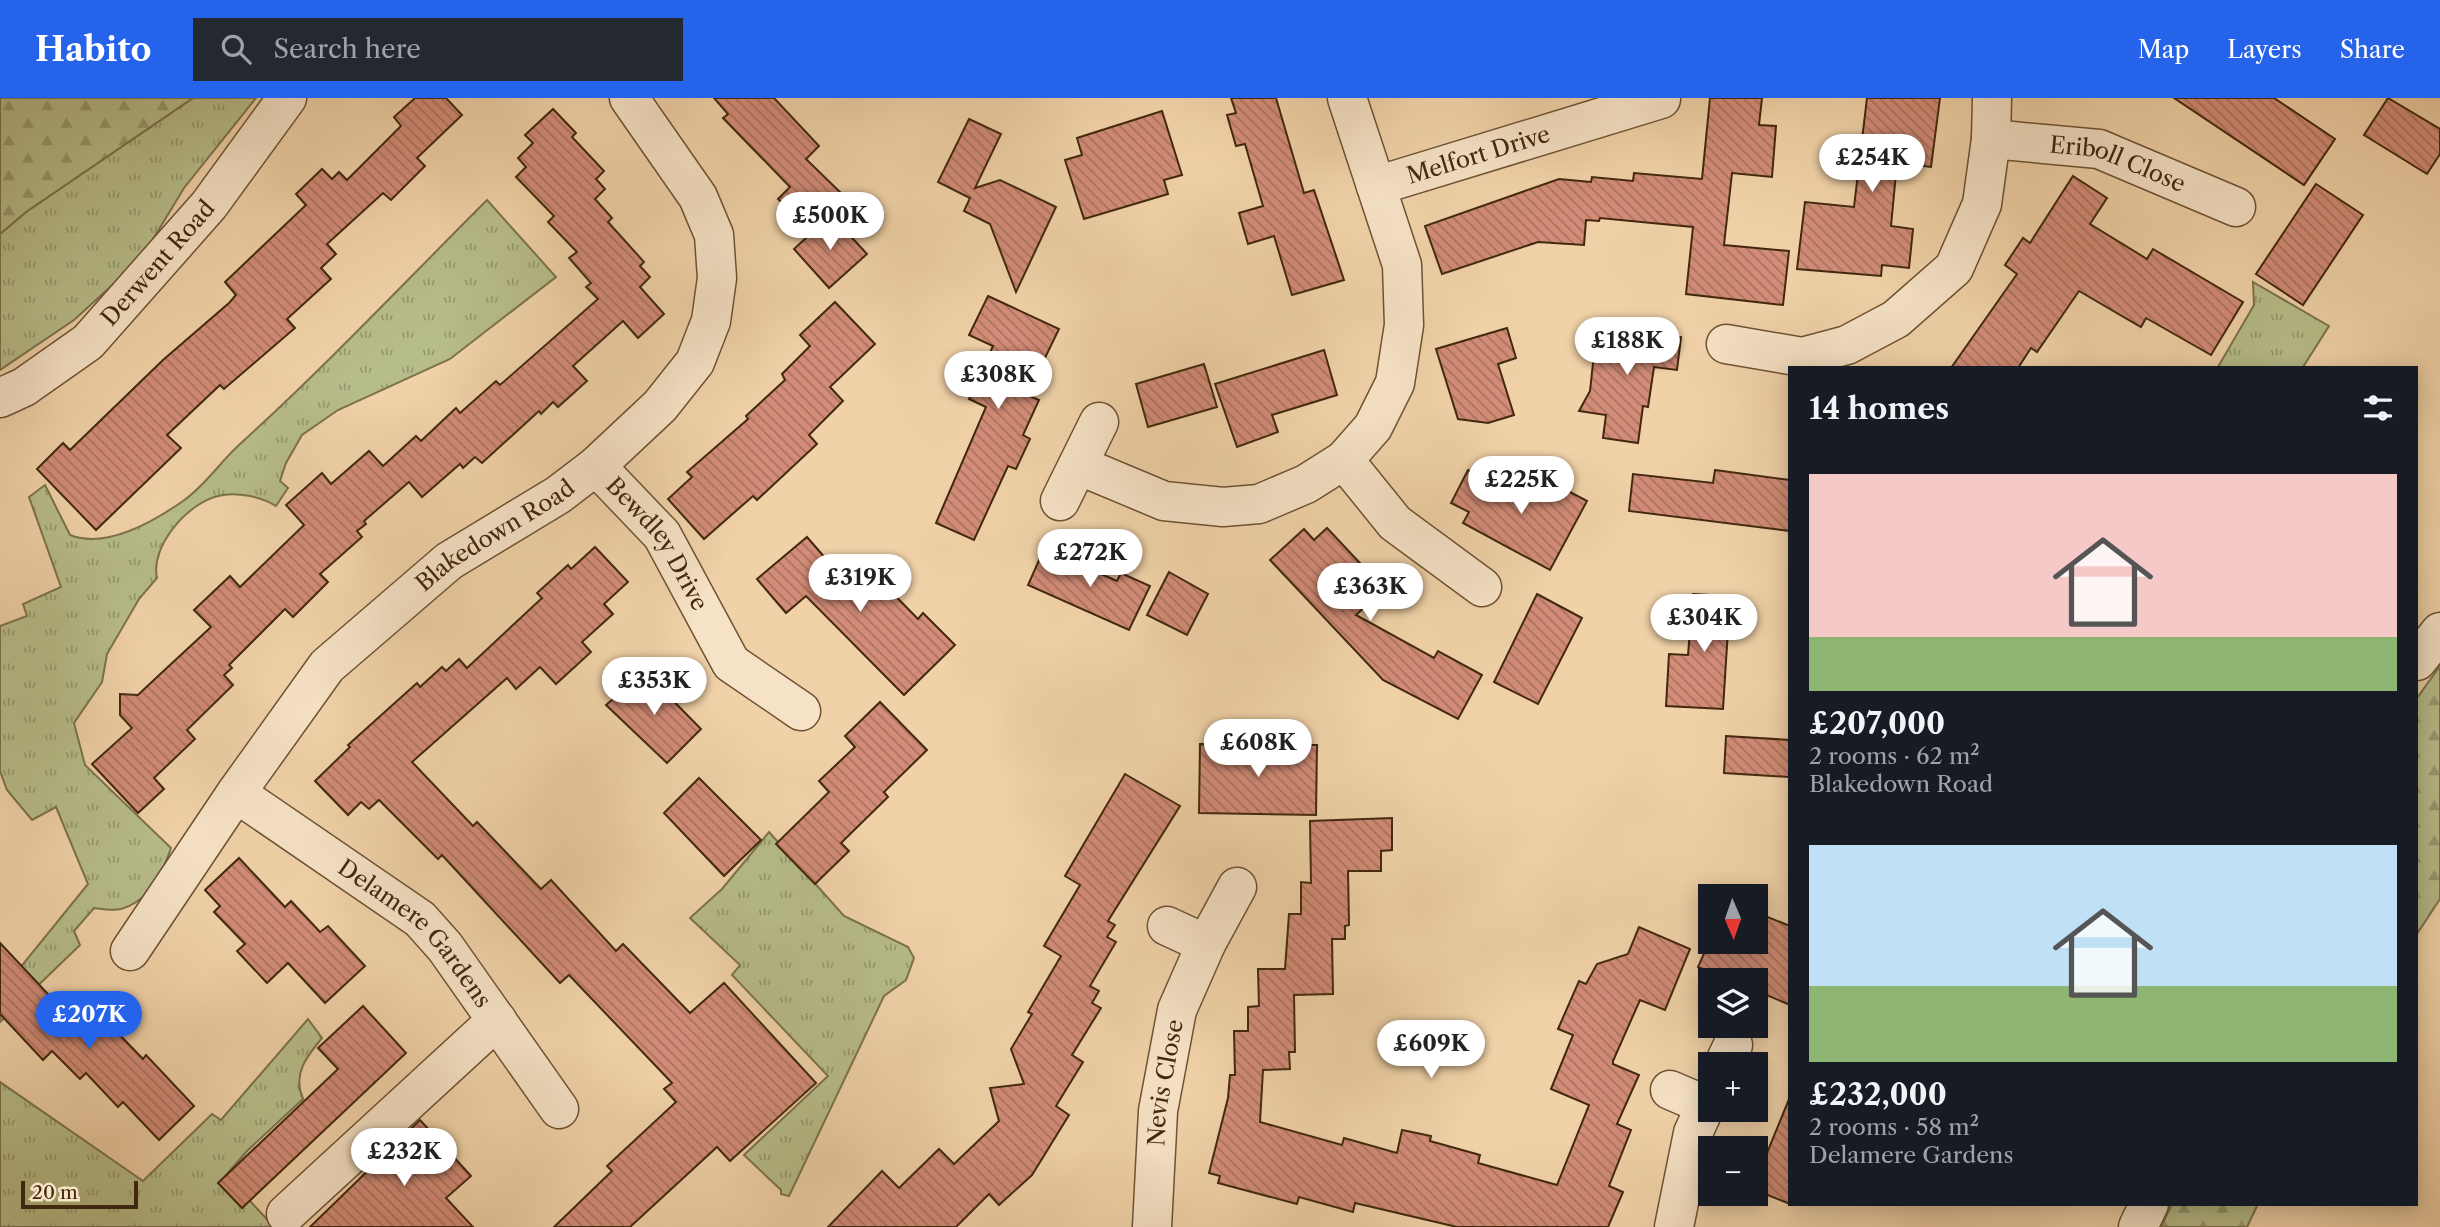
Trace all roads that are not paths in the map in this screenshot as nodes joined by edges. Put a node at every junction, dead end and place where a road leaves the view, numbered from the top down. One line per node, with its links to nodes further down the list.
1 (287, 98): 10 (street, Derwent Road)
2 (629, 98): 14 (street, Blakedown Road)
3 (1347, 98): 7 (street, Melfort Drive)
4 (1992, 98): 6 (street)
5 (1661, 100): 7 (street, Melfort Drive)
6 (1991, 139): 8 (street, Eriboll Close); 9 (street)
7 (1376, 186): 12 (street, Melfort Drive)
8 (2236, 208)
9 (1726, 344)
10 (0, 398)
11 (1099, 422): 13 (street)
12 (1344, 460): 13 (street, Melfort Drive); 16 (street)
13 (1077, 465): 15 (street)
14 (596, 466): 19 (street, Bewdley Drive); 20 (street, Blakedown Road)
15 (1060, 501)
16 (1479, 591)
17 (2440, 632): 18 (street)
18 (2418, 660)
19 (801, 711)
20 (236, 793): 24 (street, Blakedown Road); 25 (street, Delamere Gardens)
21 (1237, 887): 23 (street, Nevis Close)
22 (1167, 926): 23 (street)
23 (1206, 944): 32 (street, Nevis Close)
24 (130, 951)
25 (497, 1020): 28 (street, Delamere Gardens); 31 (street)
26 (1670, 1090): 27 (street)
27 (1698, 1098)
28 (559, 1109)
29 (1698, 1122): 33 (street)
30 (2148, 1206): 34 (street)
31 (286, 1214)
32 (1152, 1227)
33 (1674, 1227)
34 (2138, 1227)

